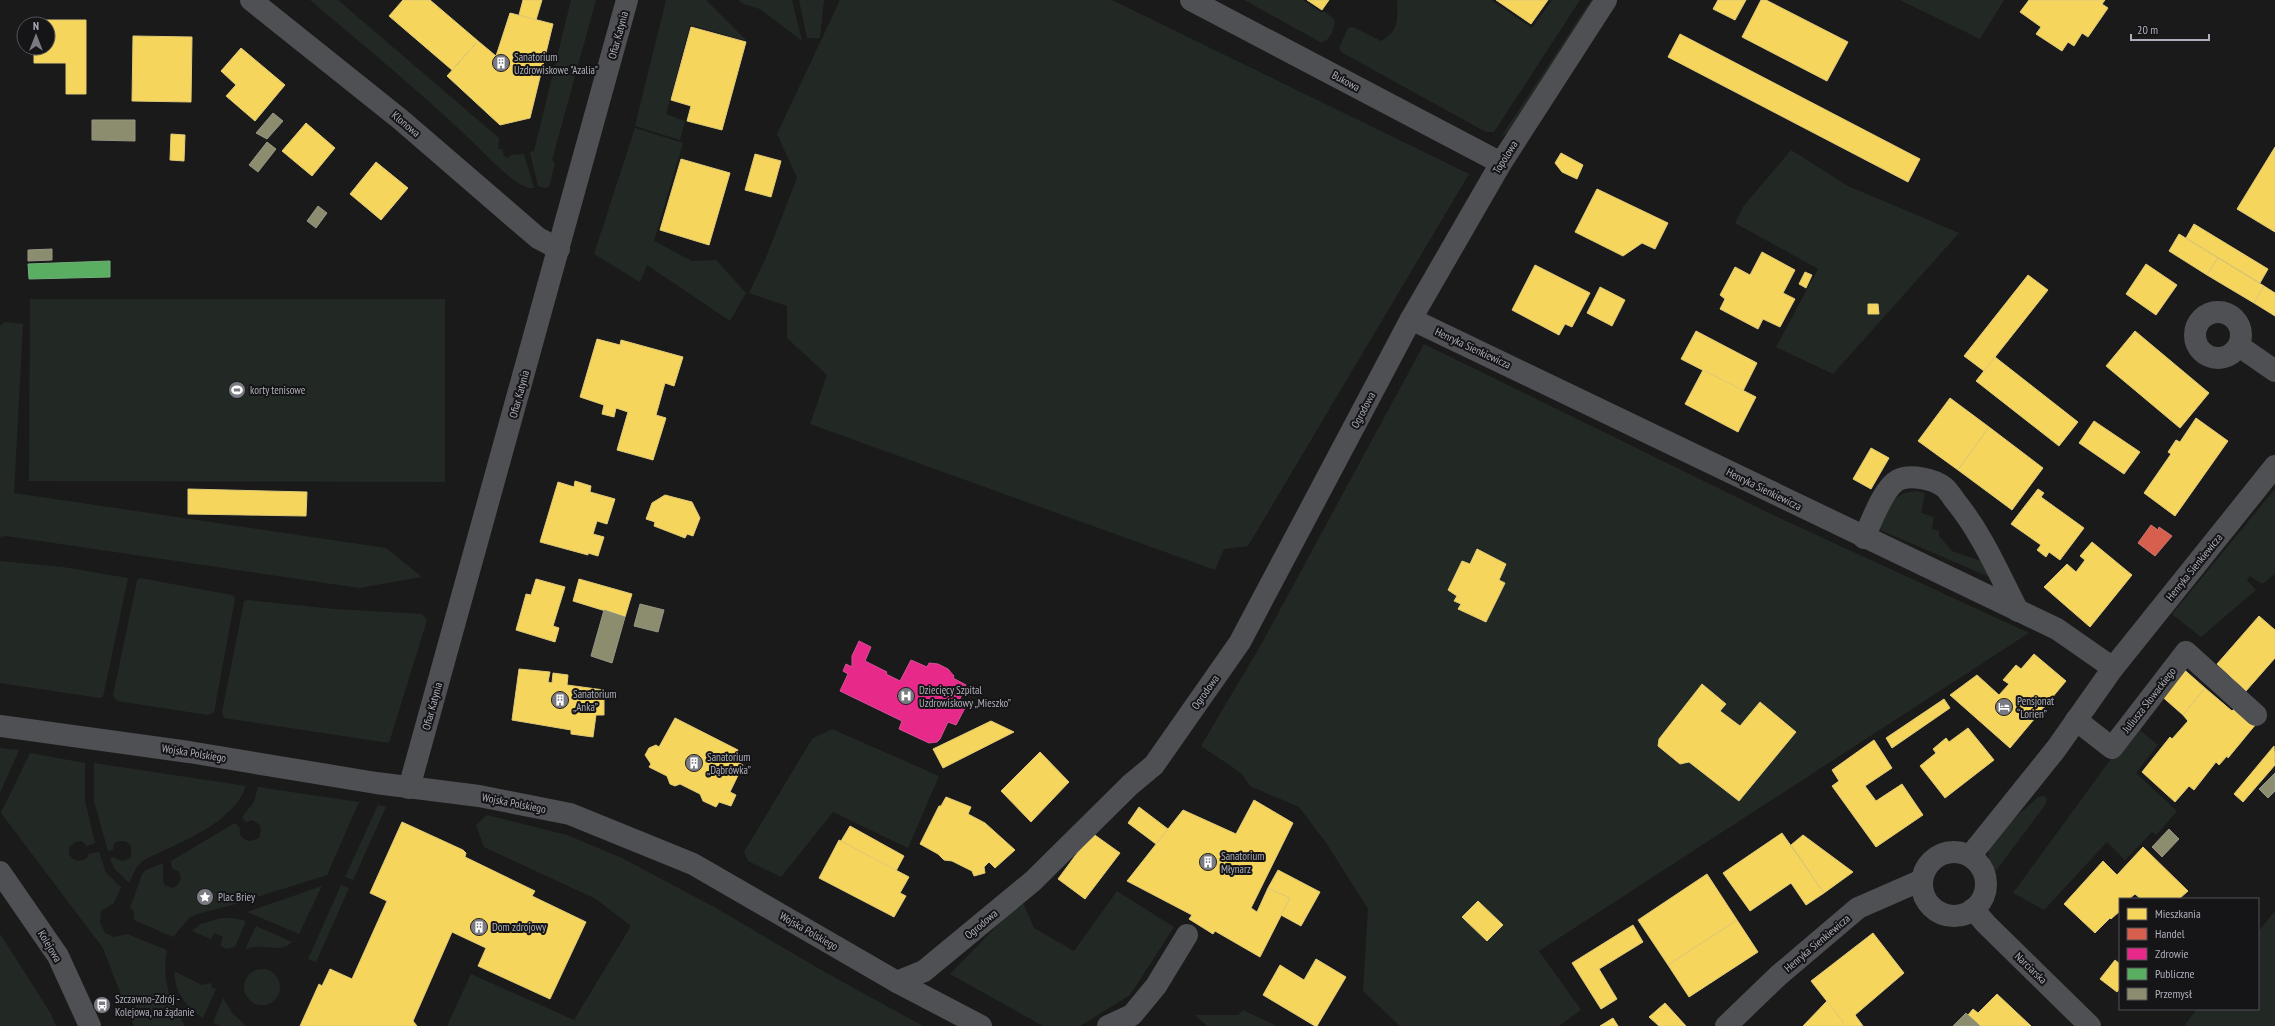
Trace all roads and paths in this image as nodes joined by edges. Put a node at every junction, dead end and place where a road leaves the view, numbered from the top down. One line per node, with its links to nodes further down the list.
1 (251, 0): 6 (street, Klonowa)
2 (628, 0): 6 (street, Ofiar Katynia)
3 (1606, 0): 5 (street, Topolowa)
4 (1197, 1): 5 (street, Bukowa)
5 (1500, 163): 7 (street, Topolowa)
6 (559, 249): 17 (street, Ofiar Katynia)
7 (1411, 319): 11 (street, Henryka Sienkiewicza); 23 (street, Ogrodowa)
8 (2239, 346): 9 (street)
9 (2275, 371)
10 (2275, 466): 13 (street, Henryka Sienkiewicza)
11 (1864, 538): 12 (street, Henryka Sienkiewicza); 12 (street)
12 (2018, 611): 13 (street, Henryka Sienkiewicza)
13 (2113, 668): 15 (street, Henryka Sienkiewicza)
14 (2256, 715): 15 (street, Juliusza Słowackiego)
15 (2076, 720): 18 (street, Henryka Sienkiewicza)
16 (0, 726): 17 (street, Wojska Polskiego)
17 (409, 788): 23 (street, Wojska Polskiego)
18 (1970, 856): 20 (street); 21 (street)
19 (0, 872): 24 (street, Kolejowa)
20 (1922, 880): 21 (street); 27 (street, Henryka Sienkiewicza)
21 (1973, 909): 28 (street, Narciarska)
22 (1187, 935): 26 (street)
23 (897, 982): 25 (street, Wojska Polskiego)
24 (90, 1026)
25 (981, 1026)
26 (1108, 1026)
27 (1726, 1026)
28 (2090, 1026)

